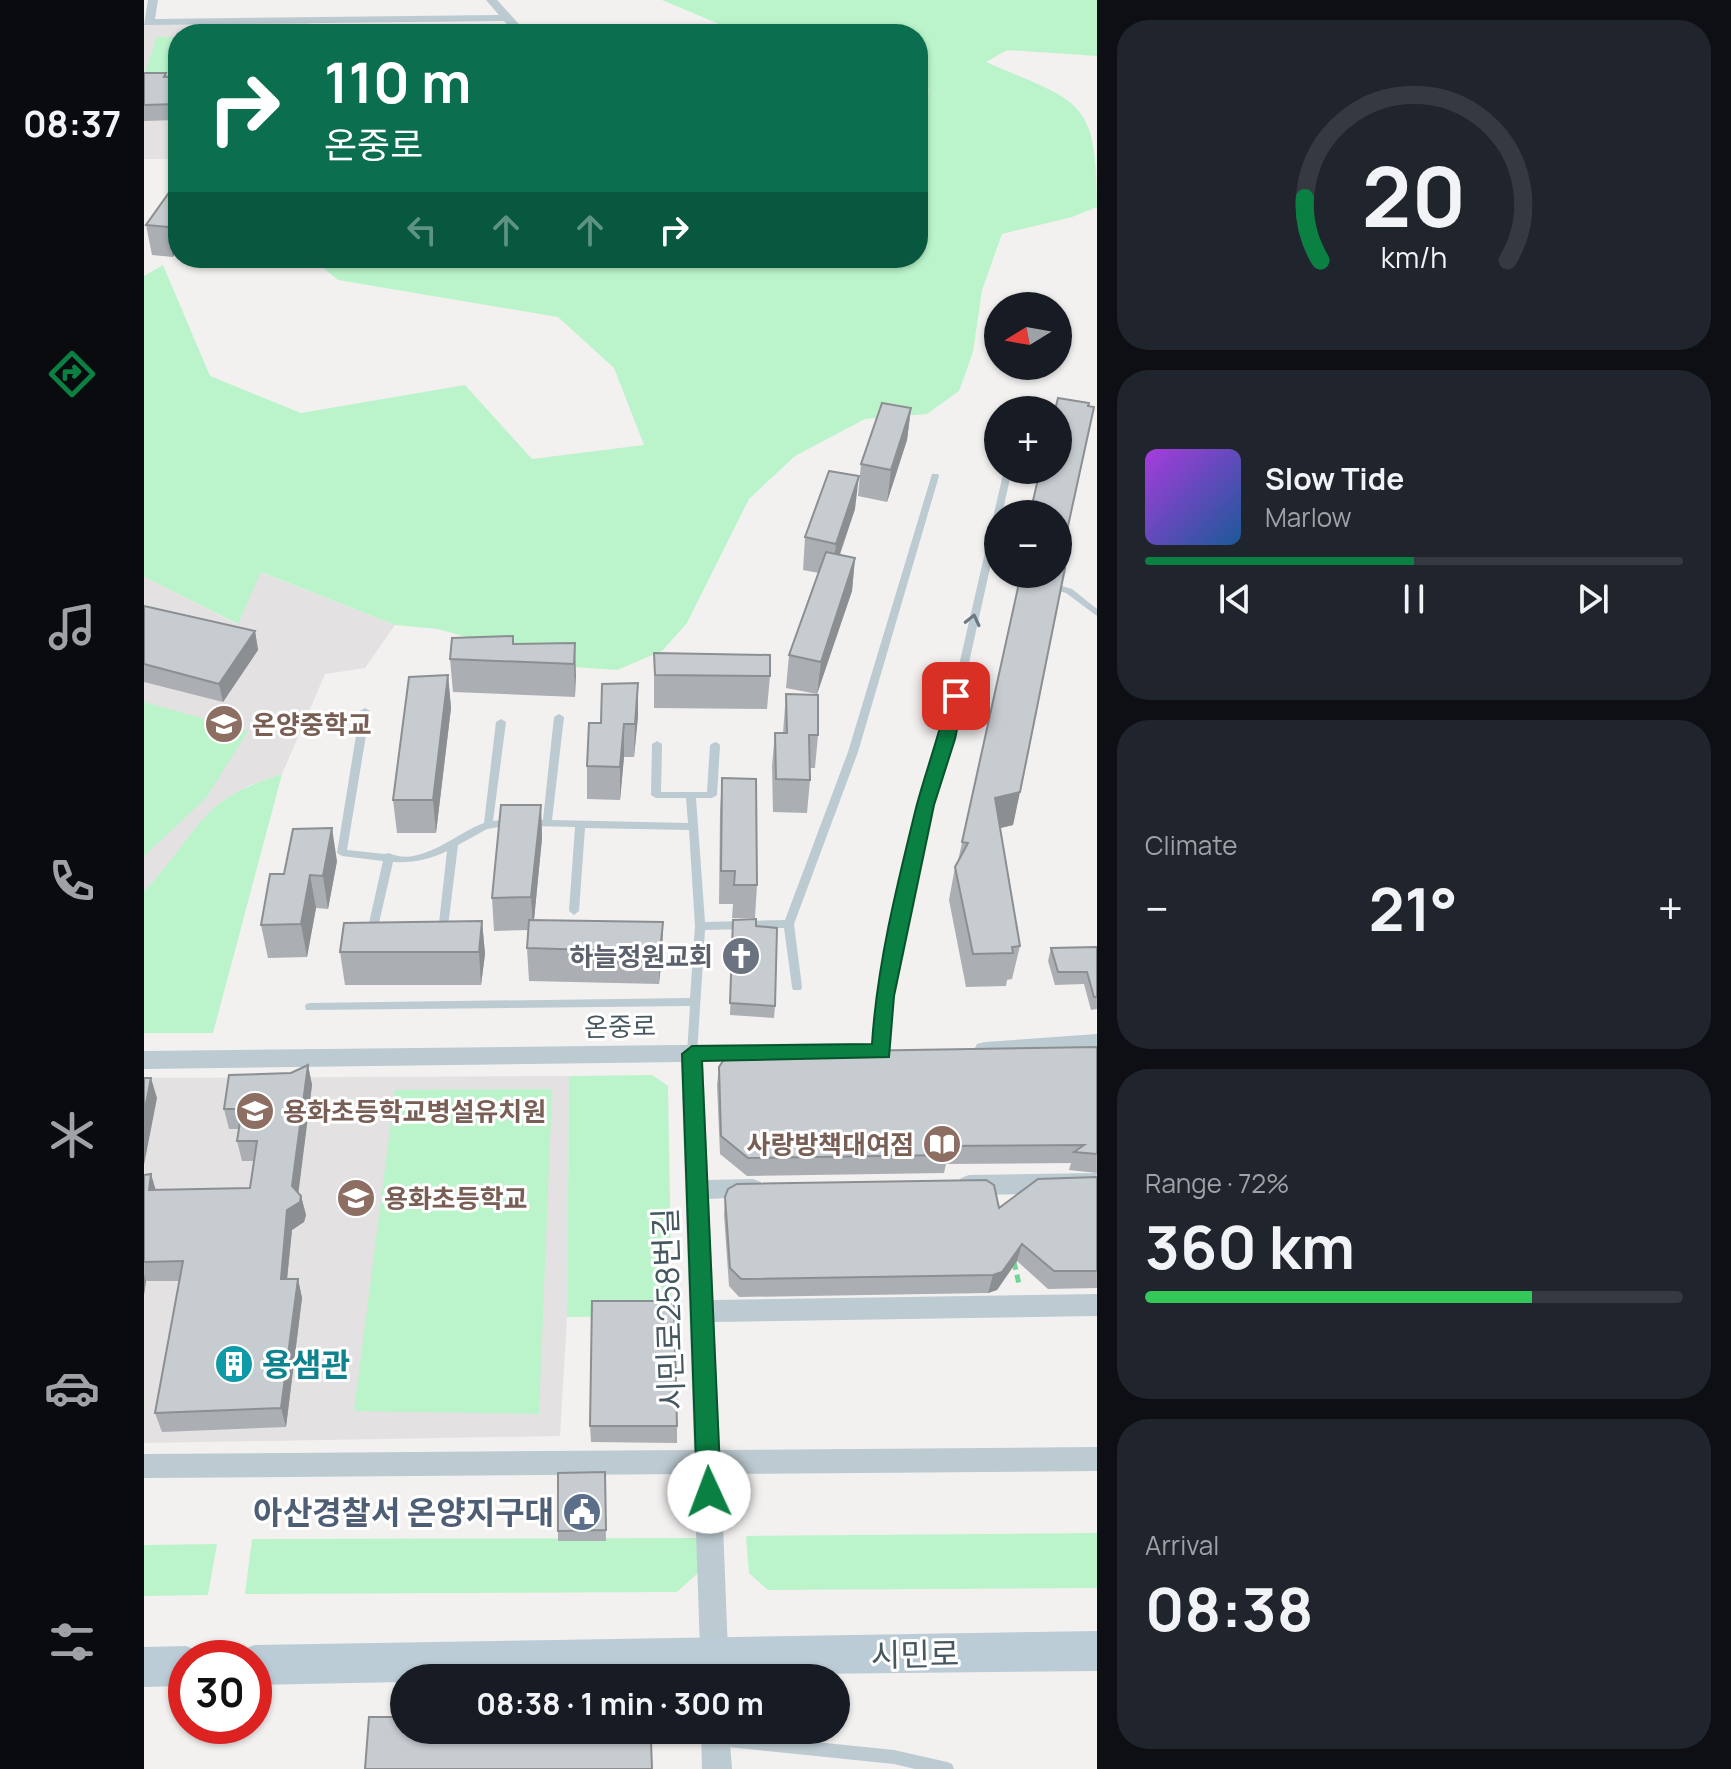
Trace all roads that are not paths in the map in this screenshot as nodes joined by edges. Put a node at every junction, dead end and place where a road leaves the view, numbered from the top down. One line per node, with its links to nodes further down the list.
1 (153, 0): 5 (street)
2 (491, 0): 4 (street)
3 (326, 15): 4 (street); 5 (street); 6 (street)
4 (507, 18): 7 (street)
5 (147, 22)
6 (325, 24)
7 (513, 24)
8 (935, 476): 25 (lane)
9 (984, 572): 34 (lane, one-way to 9)
10 (1059, 588): 11 (lane)
11 (1097, 613)
12 (365, 711): 23 (lane)
13 (559, 717): 19 (lane)
14 (501, 722): 18 (lane)
15 (657, 744): 17 (lane)
16 (715, 745): 17 (lane)
17 (691, 795): 21 (lane)
18 (488, 822): 19 (lane); 22 (lane)
19 (547, 823): 20 (lane)
20 (580, 824): 21 (lane); 24 (lane)
21 (693, 827): 26 (lane)
22 (453, 842): 23 (lane); 27 (lane)
23 (389, 856): 28 (lane)
24 (574, 911)
25 (789, 924): 26 (lane); 29 (lane)
26 (700, 926): 30 (lane)
27 (443, 932)
28 (371, 939)
29 (797, 987)
30 (694, 1002): 31 (lane); 36 (lane)
31 (310, 1007)
32 (1097, 1042): 33 (street)
33 (956, 1050)
34 (882, 1051): 35 (street, 온중로); 36 (street, 온중로)
35 (911, 1051)
36 (692, 1054): 37 (street, 온중로); 41 (street, 시민로258번길)
37 (144, 1060)
38 (1097, 1183): 39 (street)
39 (952, 1185)
40 (777, 1189): 41 (street)
41 (697, 1190): 43 (street, 시민로258번길)
42 (1097, 1305): 43 (street)
43 (702, 1311): 45 (street, 시민로258번길)
44 (1097, 1459): 45 (street)
45 (708, 1463): 46 (street); 48 (street, 시민로258번길)
46 (144, 1466)
47 (1097, 1651): 49 (main road, 시민로)
48 (715, 1664)
49 (805, 1664)
50 (272, 1665): 52 (main road, 시민로)
51 (168, 1666): 53 (main road)
52 (390, 1666)
53 (144, 1667)
54 (716, 1744): 56 (street)
55 (793, 1744): 57 (lane)
56 (717, 1769)
57 (947, 1769)

